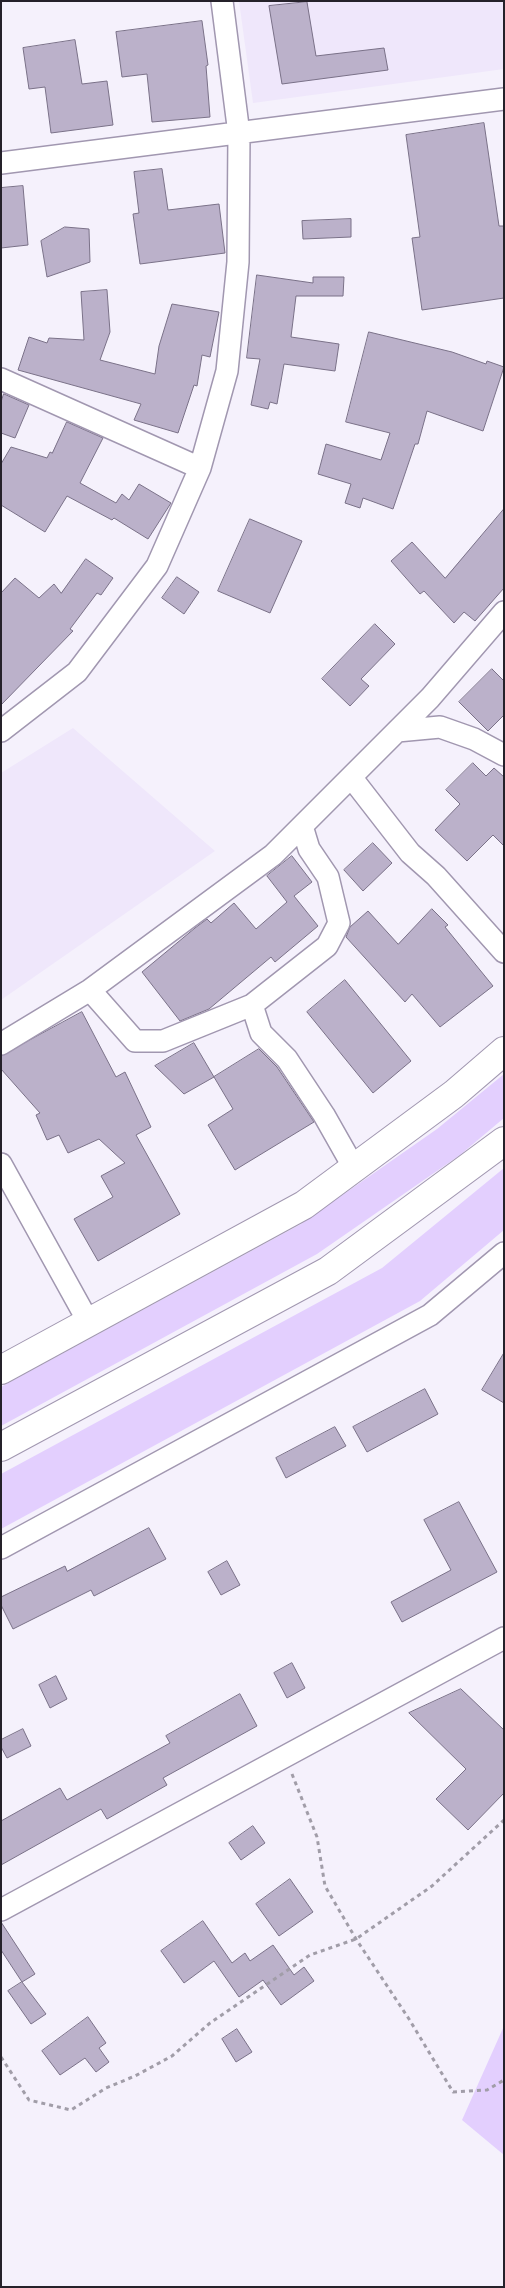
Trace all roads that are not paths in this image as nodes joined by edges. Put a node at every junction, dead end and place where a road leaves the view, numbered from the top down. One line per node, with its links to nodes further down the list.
1 (222, 1): 3 (street)
2 (504, 99): 3 (street)
3 (239, 134): 4 (street); 6 (street)
4 (1, 163)
5 (1, 378): 6 (street)
6 (200, 468): 8 (street)
7 (504, 612): 9 (street)
8 (1, 731)
9 (397, 731): 10 (street); 11 (street)
10 (504, 755)
11 (351, 777): 12 (street); 13 (street)
12 (302, 826): 14 (street); 15 (street)
13 (504, 952)
14 (90, 990): 15 (street); 16 (street)
15 (252, 1005): 20 (street)
16 (1, 1044)
17 (504, 1051): 20 (main road)
18 (504, 1141): 24 (main road)
19 (1, 1164): 22 (street)
20 (354, 1168): 22 (main road)
21 (504, 1253): 25 (street)
22 (89, 1323): 23 (main road)
23 (1, 1370)
24 (1, 1447)
25 (1, 1548)
26 (504, 1638): 27 (street)
27 (1, 1910)

